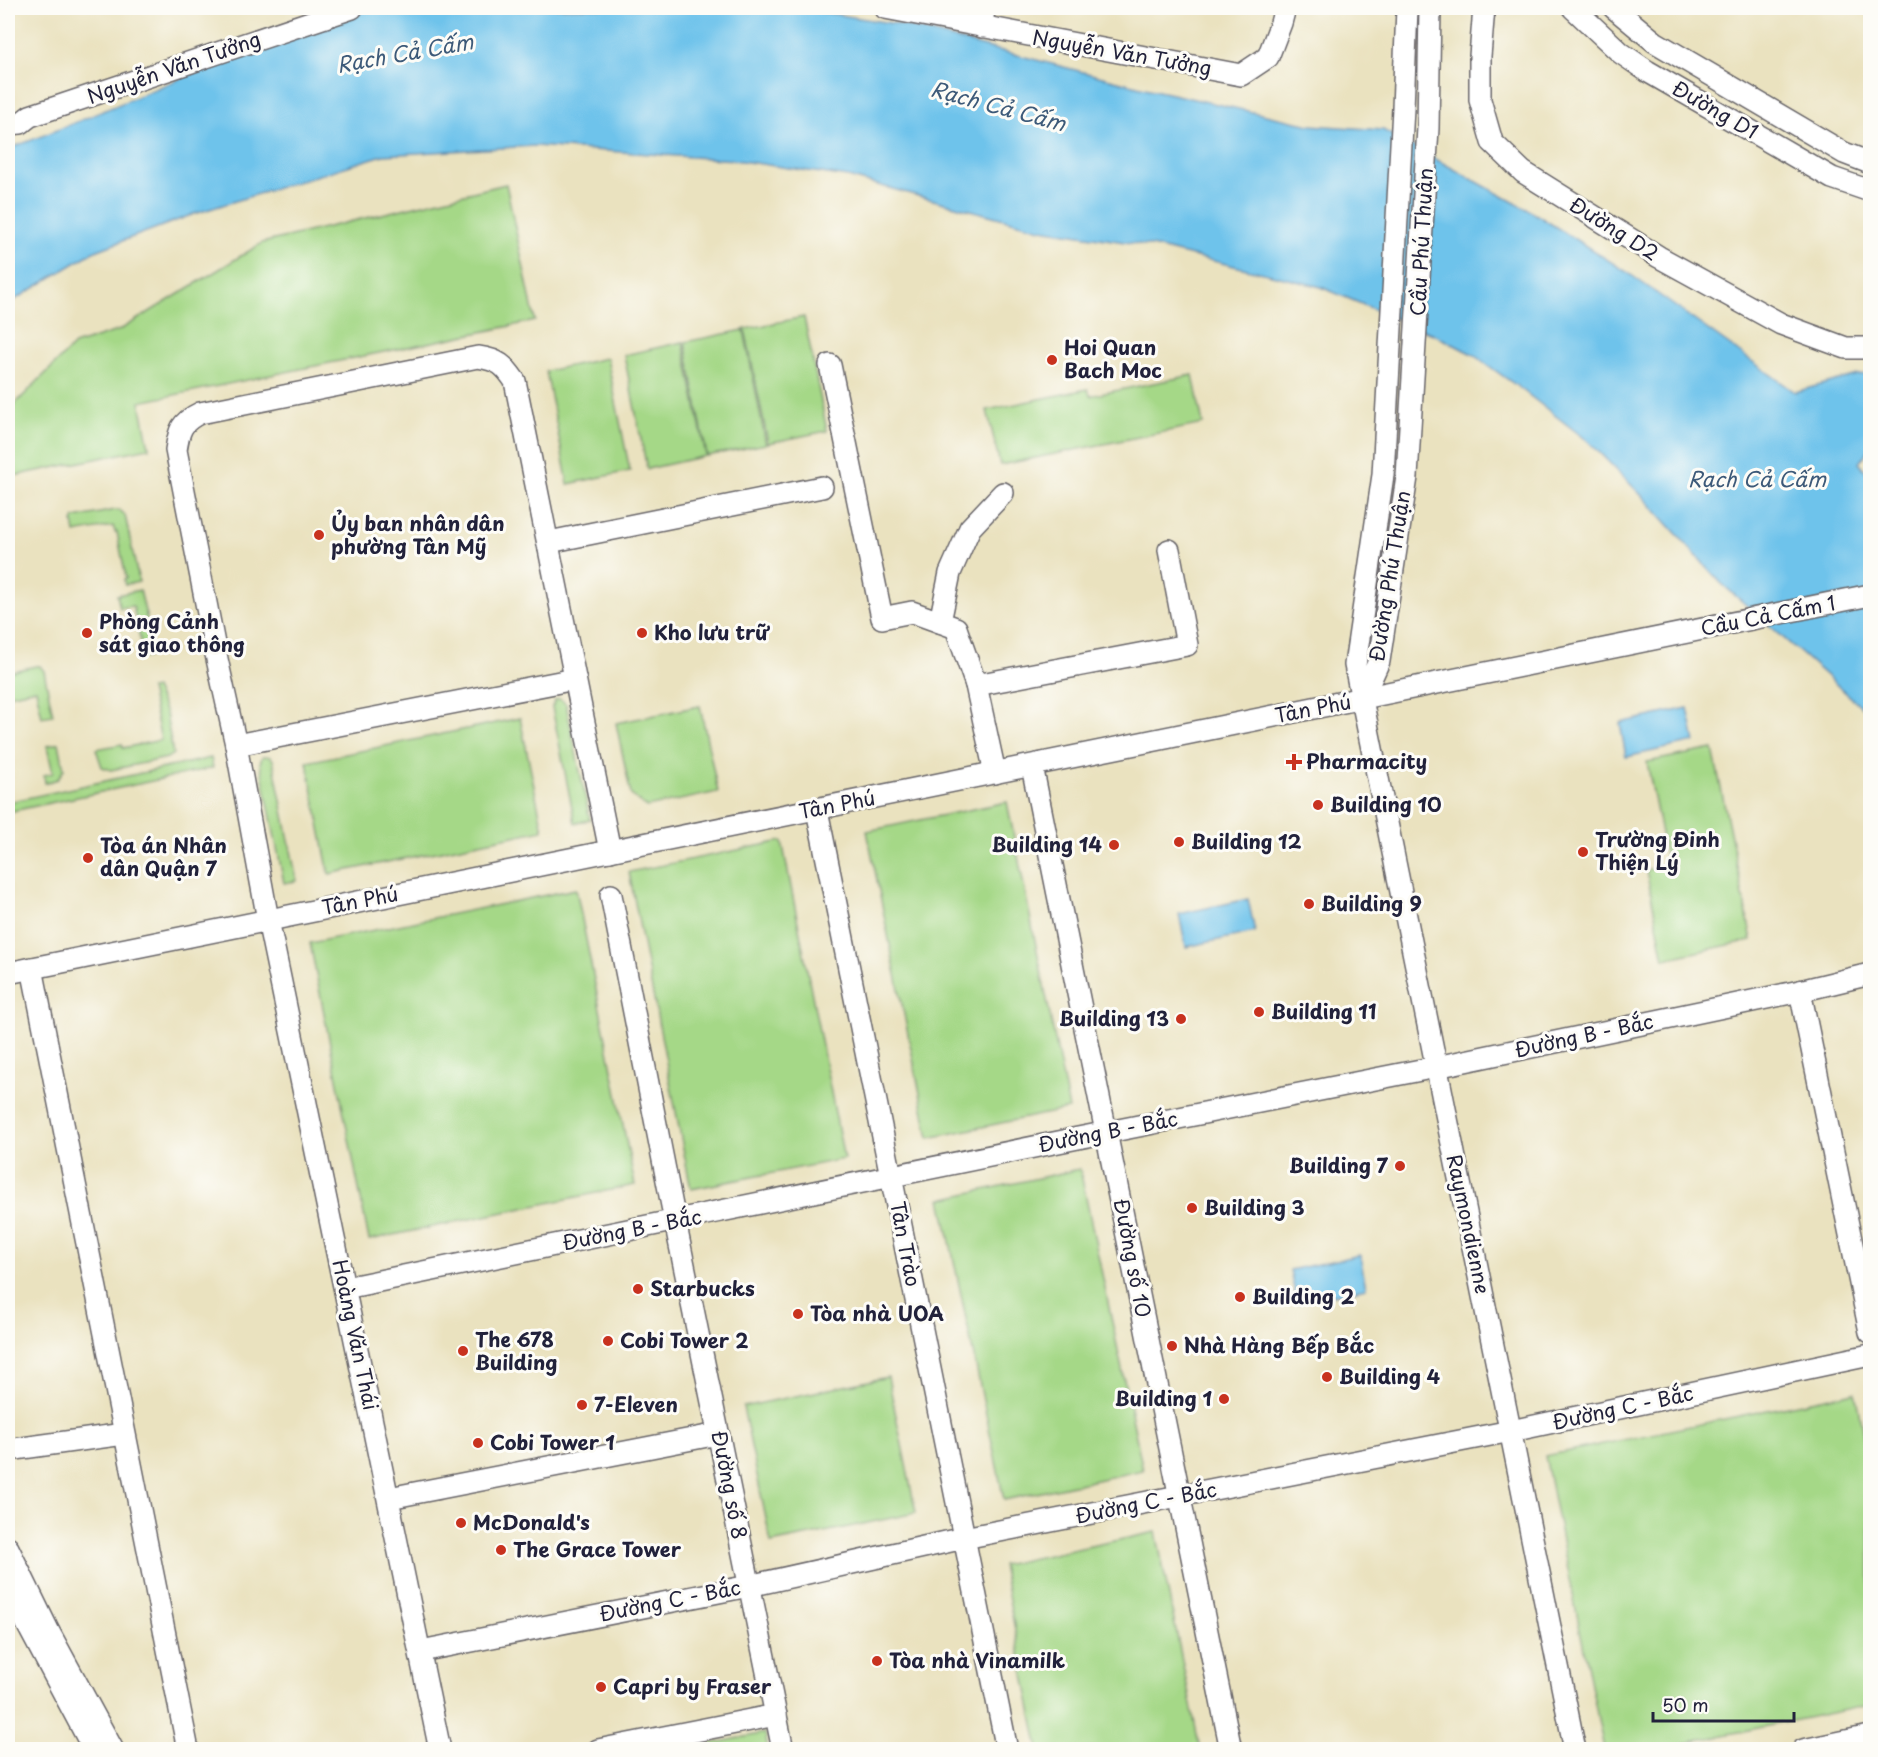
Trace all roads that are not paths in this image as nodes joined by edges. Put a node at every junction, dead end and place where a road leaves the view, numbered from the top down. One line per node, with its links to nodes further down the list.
1 (352, 8): 11 (street, Nguyễn Văn Tưởng)
2 (885, 8): 9 (street, Nguyễn Văn Tưởng)
3 (1284, 8): 9 (street, Nguyễn Văn Tưởng)
4 (1407, 8): 17 (street, Cầu Phú Thuận)
5 (1430, 8): 18 (street, Cầu Phú Thuận)
6 (1484, 8): 15 (street, Đường D2)
7 (1573, 8): 14 (street, Đường D1)
8 (1614, 8): 13 (street, Đường D1)
9 (983, 17)
10 (8, 113): 11 (street, Nguyễn Văn Tưởng)
11 (30, 116): 12 (street, Nguyễn Văn Tưởng)
12 (8, 124)
13 (1870, 163)
14 (1870, 191)
15 (1870, 348)
16 (830, 365): 24 (street)
17 (1383, 475): 28 (street, Đường Phú Thuận)
18 (1407, 477): 28 (street, Đường Phú Thuận)
19 (822, 487): 21 (street)
20 (1003, 493): 24 (street)
21 (549, 542): 26 (street); 29 (street, Hoàng Văn Thái)
22 (1169, 550): 27 (street)
23 (1870, 595): 25 (street, Cầu Cả Cấm 1)
24 (940, 622): 27 (street)
25 (1666, 637): 28 (street, Tân Phú)
26 (575, 679): 29 (street); 33 (street)
27 (976, 685): 31 (street)
28 (1362, 699): 30 (street, Tân Phú); 40 (street, Raymondienne)
29 (236, 745): 35 (street, Hoàng Văn Thái)
30 (1032, 766): 31 (street, Tân Phú); 41 (street, Đường số 10)
31 (995, 773): 32 (street, Tân Phú)
32 (817, 810): 33 (street, Tân Phú); 42 (street, Tân Trào)
33 (610, 851): 35 (street, Tân Phú)
34 (611, 895): 43 (street, Đường số 8)
35 (268, 920): 36 (street, Tân Phú); 44 (street, Hoàng Văn Thái)
36 (32, 968): 37 (street, Tân Phú); 48 (street)
37 (8, 973)
38 (1870, 974): 39 (street, Đường B - Bắc)
39 (1800, 991): 40 (street, Đường B - Bắc); 45 (street)
40 (1436, 1067): 41 (street, Đường B - Bắc); 47 (street, Raymondienne)
41 (1106, 1132): 42 (street, Đường B - Bắc); 51 (street, Đường số 10)
42 (891, 1177): 43 (street, Đường B - Bắc); 53 (street, Tân Trào)
43 (675, 1221): 44 (street, Đường B - Bắc); 49 (street, Đường số 8)
44 (345, 1288): 52 (street, Hoàng Văn Thái)
45 (1870, 1332)
46 (1870, 1355): 47 (street, Đường C - Bắc)
47 (1511, 1431): 51 (street, Đường C - Bắc); 68 (street, Raymondienne)
48 (124, 1434): 50 (street); 62 (street)
49 (718, 1434): 52 (street); 55 (street, Đường số 8)
50 (8, 1449)
51 (1180, 1497): 53 (street, Đường C - Bắc); 67 (street, Đường số 10)
52 (389, 1498): 57 (street, Hoàng Văn Thái)
53 (964, 1538): 55 (street, Đường C - Bắc); 66 (street, Tân Trào)
54 (8, 1548): 61 (street)
55 (749, 1586): 57 (street, Đường C - Bắc); 58 (street, Đường số 8)
56 (8, 1588): 60 (street)
57 (421, 1651): 63 (street, Hoàng Văn Thái)
58 (776, 1714): 64 (street); 65 (street, Đường số 8)
59 (1870, 1736): 69 (street)
60 (94, 1749)
61 (113, 1749)
62 (188, 1749)
63 (440, 1749)
64 (598, 1749)
65 (783, 1749)
66 (1007, 1749)
67 (1230, 1749)
68 (1575, 1749)
69 (1803, 1749)

